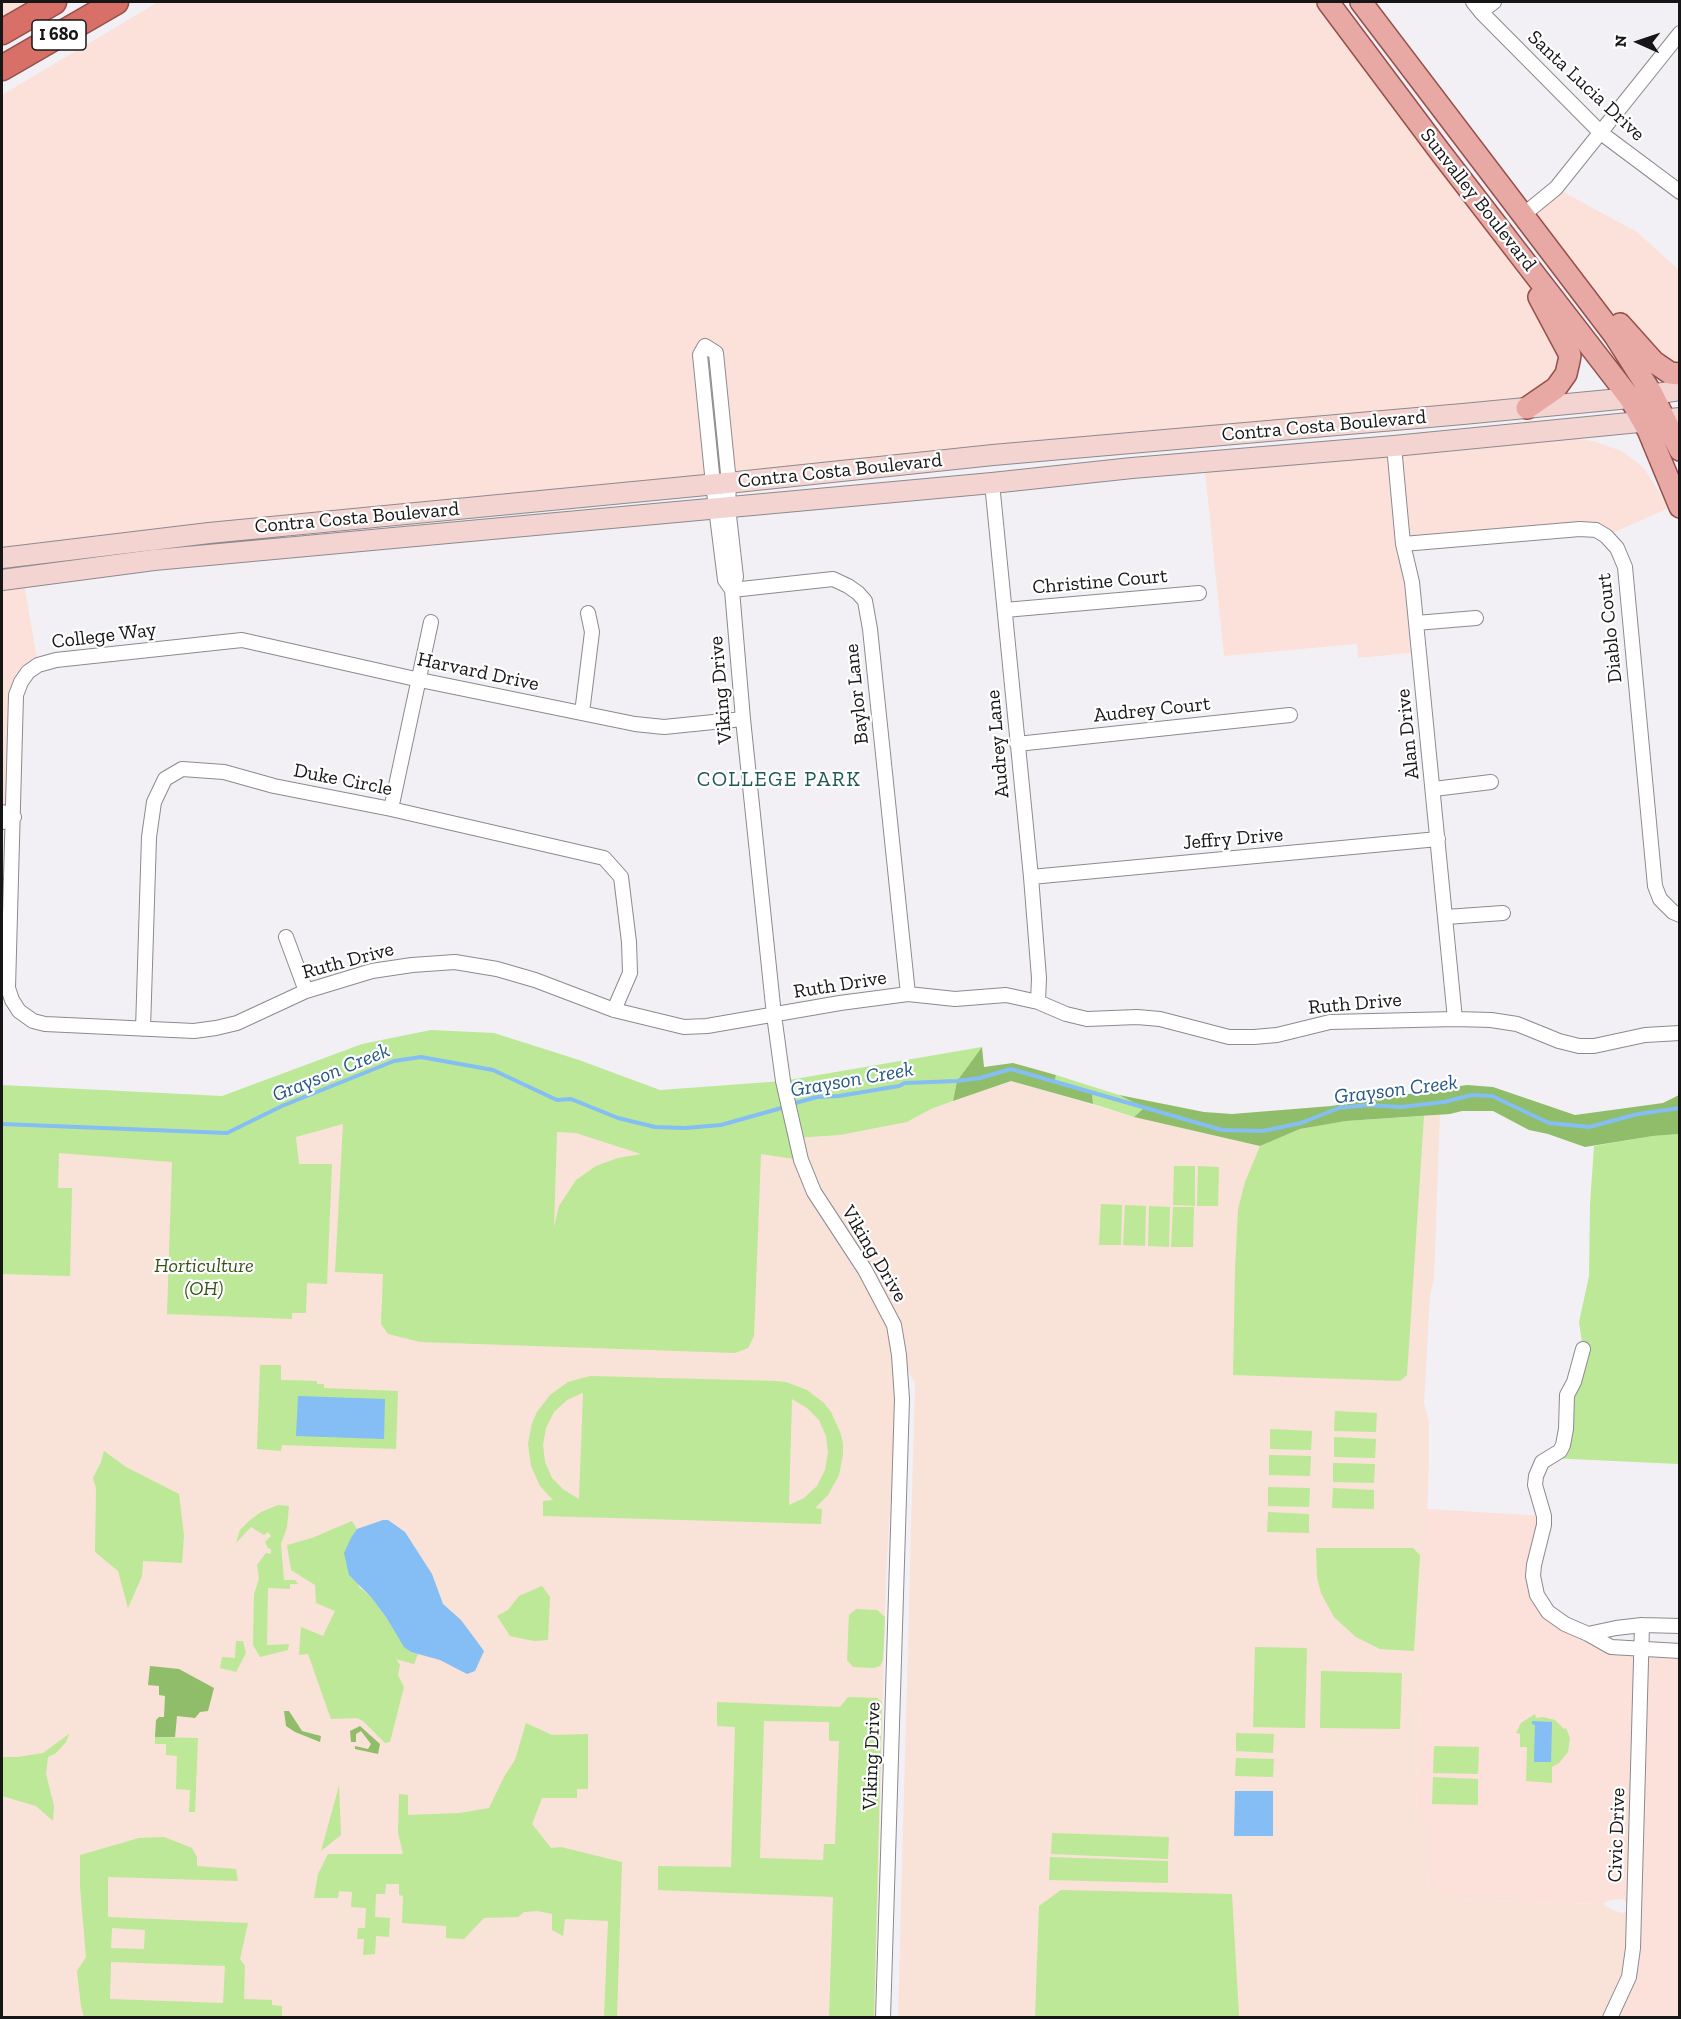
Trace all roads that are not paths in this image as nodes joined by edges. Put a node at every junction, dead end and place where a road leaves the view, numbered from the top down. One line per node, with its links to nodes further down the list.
1 (54, 2): 7 (highway, I 680)
2 (116, 2): 9 (highway, I 680)
3 (1328, 2): 11 (main road, Sunvalley Boulevard)
4 (1361, 2): 13 (main road, Sunvalley Boulevard)
5 (1494, 2): 6 (street)
6 (1477, 7): 10 (street, Santa Lucia Drive)
7 (2, 32)
8 (1680, 33): 10 (street)
9 (2, 68)
10 (1601, 133): 12 (street, Santa Lucia Drive); 13 (street)
11 (1445, 157): 13 (main road); 14 (main road, Sunvalley Boulevard)
12 (1680, 192)
13 (1523, 215): 15 (main road, Sunvalley Boulevard)
14 (1513, 246): 19 (main road, Sunvalley Boulevard); 20 (main road)
15 (1590, 305): 16 (main road); 18 (main road, Sunvalley Boulevard)
16 (1680, 374)
17 (1680, 390): 18 (main road, Contra Costa Boulevard)
18 (1652, 394): 19 (main road, Contra Costa Boulevard); 22 (main road, Sunvalley Boulevard)
19 (1630, 398): 20 (main road, Contra Costa Boulevard); 23 (main road, Sunvalley Boulevard)
20 (1527, 408): 21 (main road, Contra Costa Boulevard)
21 (1463, 414): 24 (main road); 27 (main road, Contra Costa Boulevard)
22 (1672, 418): 23 (main road, Contra Costa Boulevard); 25 (main road, Sunvalley Boulevard)
23 (1643, 421): 24 (main road, Contra Costa Boulevard); 28 (main road, Sunvalley Boulevard)
24 (1394, 446): 26 (main road, Contra Costa Boulevard); 30 (street, Alan Drive)
25 (1680, 450)
26 (992, 483): 29 (main road, Contra Costa Boulevard); 35 (street, Audrey Lane)
27 (721, 484): 27 (street); 29 (street, Viking Drive); 31 (main road, Contra Costa Boulevard)
28 (1680, 507)
29 (723, 508): 32 (main road, Contra Costa Boulevard); 33 (street, Viking Drive)
30 (1403, 544): 39 (street, Alan Drive); 53 (street, Diablo Court)
31 (2, 558)
32 (2, 580)
33 (732, 590): 44 (street, Viking Drive); 57 (street, Baylor Lane)
34 (1199, 593): 35 (street, Christine Court)
35 (1005, 610): 45 (street, Audrey Lane)
36 (588, 613): 42 (street)
37 (1476, 618): 39 (street)
38 (431, 622): 41 (street)
39 (1416, 623): 47 (street, Alan Drive)
40 (207, 644): 41 (street, Harvard Drive); 49 (street, College Way)
41 (420, 680): 42 (street, Harvard Drive); 48 (street)
42 (582, 713): 44 (street, Harvard Drive)
43 (1290, 715): 45 (street, Audrey Court)
44 (743, 719): 61 (street, Viking Drive)
45 (1017, 744): 51 (street, Audrey Lane)
46 (1491, 782): 47 (street)
47 (1434, 789): 50 (street, Alan Drive)
48 (392, 809): 59 (street, Duke Circle); 63 (street, Duke Circle)
49 (6, 817): 60 (street, College Way)
50 (1438, 839): 51 (street, Jeffry Drive); 54 (street, Alan Drive)
51 (1031, 877): 58 (street, Audrey Lane)
52 (1503, 913): 54 (street)
53 (1680, 915)
54 (1446, 917): 62 (street, Alan Drive)
55 (286, 937): 56 (street)
56 (306, 992): 59 (street, Ruth Drive); 63 (street, Ruth Drive)
57 (908, 994): 58 (street, Ruth Drive); 61 (street, Ruth Drive)
58 (1038, 1002): 62 (street, Ruth Drive)
59 (615, 1010): 61 (street, Ruth Drive)
60 (19, 1011): 63 (street, Ruth Drive)
61 (774, 1015): 71 (street, Viking Drive)
62 (1455, 1018): 64 (street, Ruth Drive)
63 (143, 1029)
64 (1680, 1034)
65 (1583, 1349): 68 (street)
66 (1642, 1625): 67 (street); 68 (street); 69 (street, Civic Drive)
67 (1680, 1626)
68 (1588, 1634): 69 (street)
69 (1641, 1650): 70 (street); 72 (street, Civic Drive)
70 (1680, 1651)
71 (884, 2018)
72 (1610, 2018)

